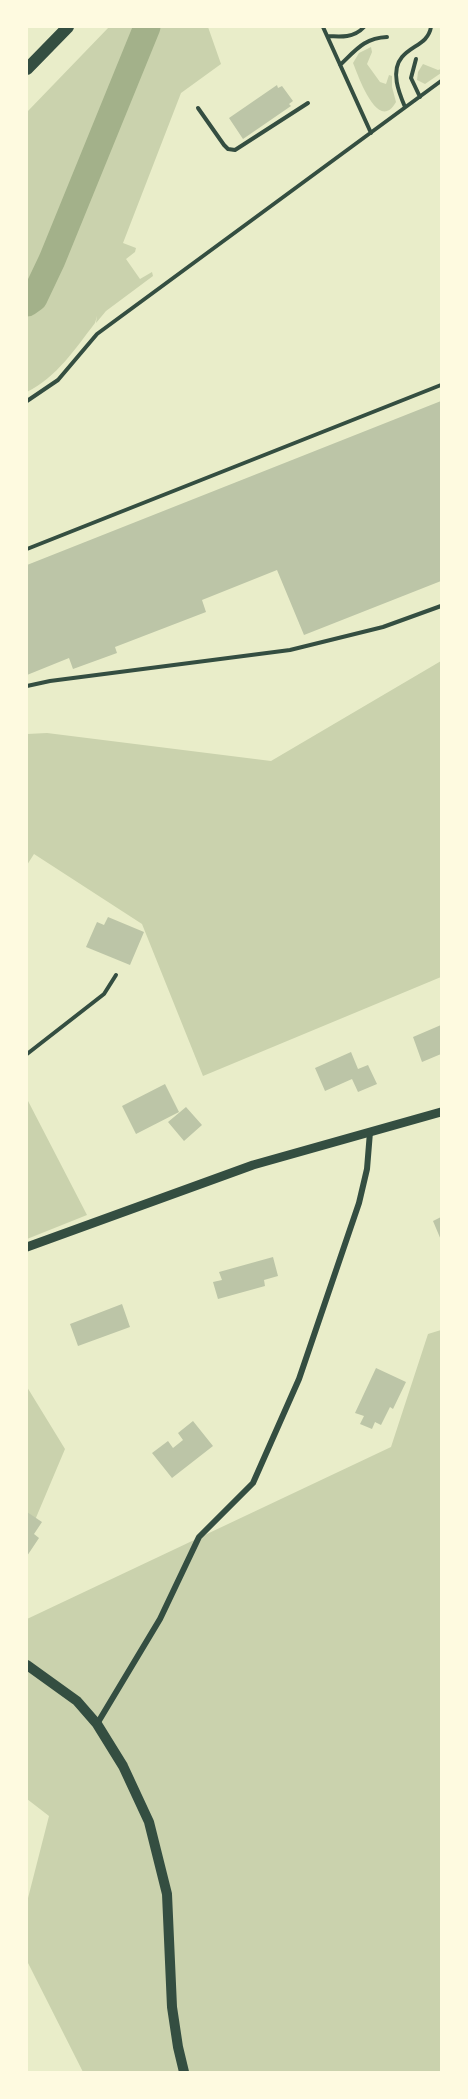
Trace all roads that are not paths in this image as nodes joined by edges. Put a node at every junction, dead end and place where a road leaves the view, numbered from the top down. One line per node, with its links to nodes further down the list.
1 (68, 27): 9 (highway)
2 (323, 27): 5 (lane)
3 (364, 27): 5 (lane)
4 (431, 27): 13 (lane)
5 (327, 36): 8 (lane)
6 (387, 36): 8 (lane)
7 (416, 59): 11 (lane)
8 (340, 65): 15 (lane)
9 (27, 69)
10 (441, 81): 11 (lane)
11 (420, 97): 13 (lane)
12 (308, 103): 14 (lane)
13 (405, 107): 15 (lane)
14 (198, 108)
15 (371, 133): 17 (lane)
16 (441, 385): 18 (lane)
17 (27, 401)
18 (27, 549)
19 (441, 606): 20 (lane)
20 (27, 686)
21 (116, 975): 22 (lane)
22 (27, 1054)
23 (441, 1112): 24 (street)
24 (370, 1132): 25 (street); 27 (street)
25 (27, 1247)
26 (27, 1665): 27 (main road)
27 (97, 1724): 28 (main road)
28 (184, 2072)

